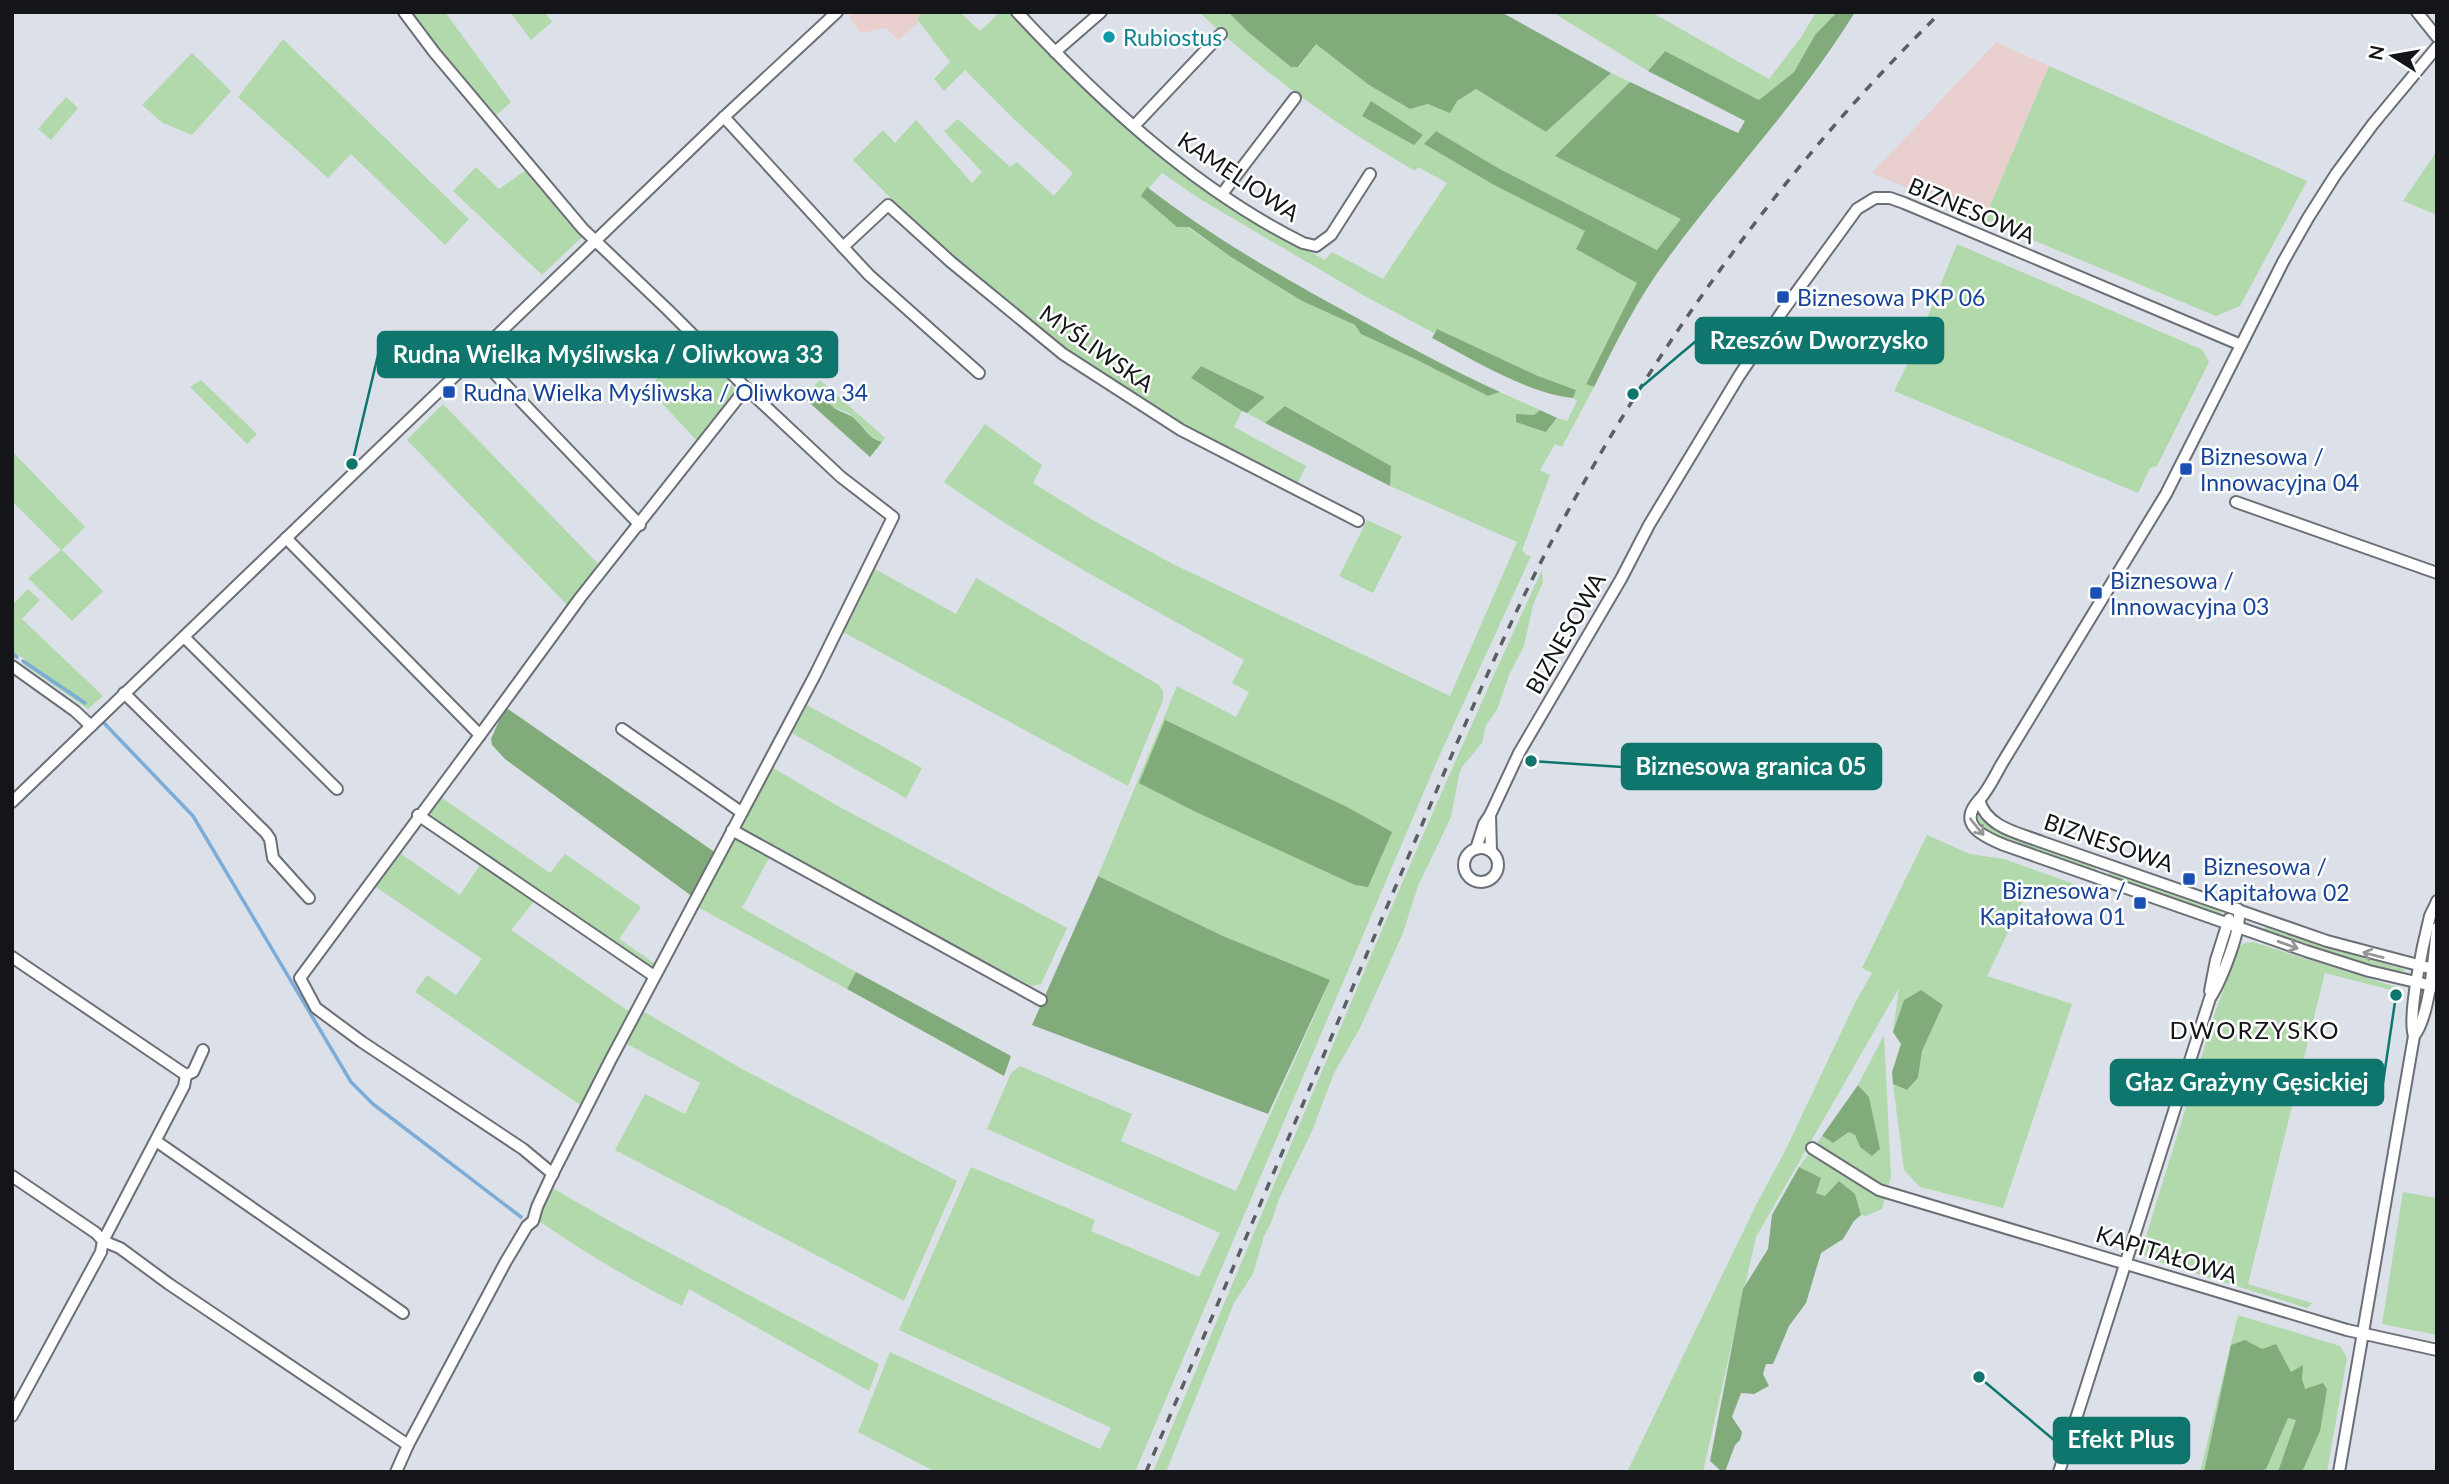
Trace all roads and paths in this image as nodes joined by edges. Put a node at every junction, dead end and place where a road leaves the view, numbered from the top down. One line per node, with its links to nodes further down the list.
1 (404, 12): 15 (street)
2 (837, 12): 11 (street)
3 (1017, 12): 9 (street, KAMELIOWA)
4 (1101, 12): 9 (street)
5 (2417, 12): 7 (street)
6 (1221, 34): 12 (street)
7 (2437, 37)
8 (2437, 47): 17 (street)
9 (1055, 52): 12 (street, KAMELIOWA)
10 (1295, 98): 14 (street)
11 (724, 117): 15 (street); 16 (street)
12 (1134, 126): 14 (street, KAMELIOWA)
13 (1370, 174): 14 (street, KAMELIOWA)
14 (1222, 194)
15 (595, 240): 18 (street); 20 (street)
16 (843, 247): 19 (street); 22 (street, MYŚLIWSKA)
17 (2241, 345): 33 (street, BIZNESOWA); 37 (street, BIZNESOWA)
18 (477, 355): 23 (street); 24 (street)
19 (979, 373)
20 (746, 388): 23 (street); 35 (street)
21 (2236, 502): 25 (street)
22 (1359, 521)
23 (640, 525): 31 (street)
24 (286, 538): 26 (street); 31 (street)
25 (2437, 573)
26 (184, 637): 28 (street); 32 (street)
27 (12, 666): 29 (street)
28 (124, 692): 29 (street); 41 (street)
29 (91, 726): 34 (street)
30 (622, 729): 35 (street)
31 (480, 735): 36 (street)
32 (337, 789)
33 (1979, 800): 43 (street, BIZNESOWA); 44 (street, BIZNESOWA, one-way to 44)
34 (12, 802)
35 (741, 812): 38 (street)
36 (418, 815): 50 (street); 58 (street)
37 (1490, 816): 39 (street, BIZNESOWA); 40 (street)
38 (732, 830): 50 (street); 53 (street)
39 (1476, 849): 40 (street); 40 (street)
40 (1492, 851)
41 (309, 898)
42 (2437, 904): 48 (street)
43 (2238, 909): 44 (street); 45 (street); 48 (street, BIZNESOWA, one-way to 43)
44 (2227, 923): 45 (street, BIZNESOWA); 52 (street)
45 (2239, 927): 51 (street, BIZNESOWA, one-way to 51); 52 (street)
46 (2437, 928): 49 (street)
47 (12, 957): 55 (street)
48 (2421, 967): 49 (street, BIZNESOWA); 51 (street)
49 (2435, 970): 51 (street)
50 (654, 976): 58 (street)
51 (2428, 985): 63 (street)
52 (2210, 998): 61 (street)
53 (1041, 1000)
54 (203, 1050): 55 (street)
55 (186, 1075): 56 (street)
56 (156, 1141): 60 (street); 62 (street)
57 (1812, 1148): 61 (street, KAPITAŁOWA)
58 (553, 1174): 66 (street)
59 (12, 1176): 60 (street)
60 (103, 1241): 65 (street); 66 (street)
61 (2125, 1264): 63 (street, KAPITAŁOWA); 68 (street)
62 (403, 1313)
63 (2363, 1335): 64 (street, KAPITAŁOWA); 69 (street)
64 (2437, 1350)
65 (12, 1416)
66 (408, 1445): 67 (street)
67 (396, 1472)
68 (2059, 1472)
69 (2339, 1472)

